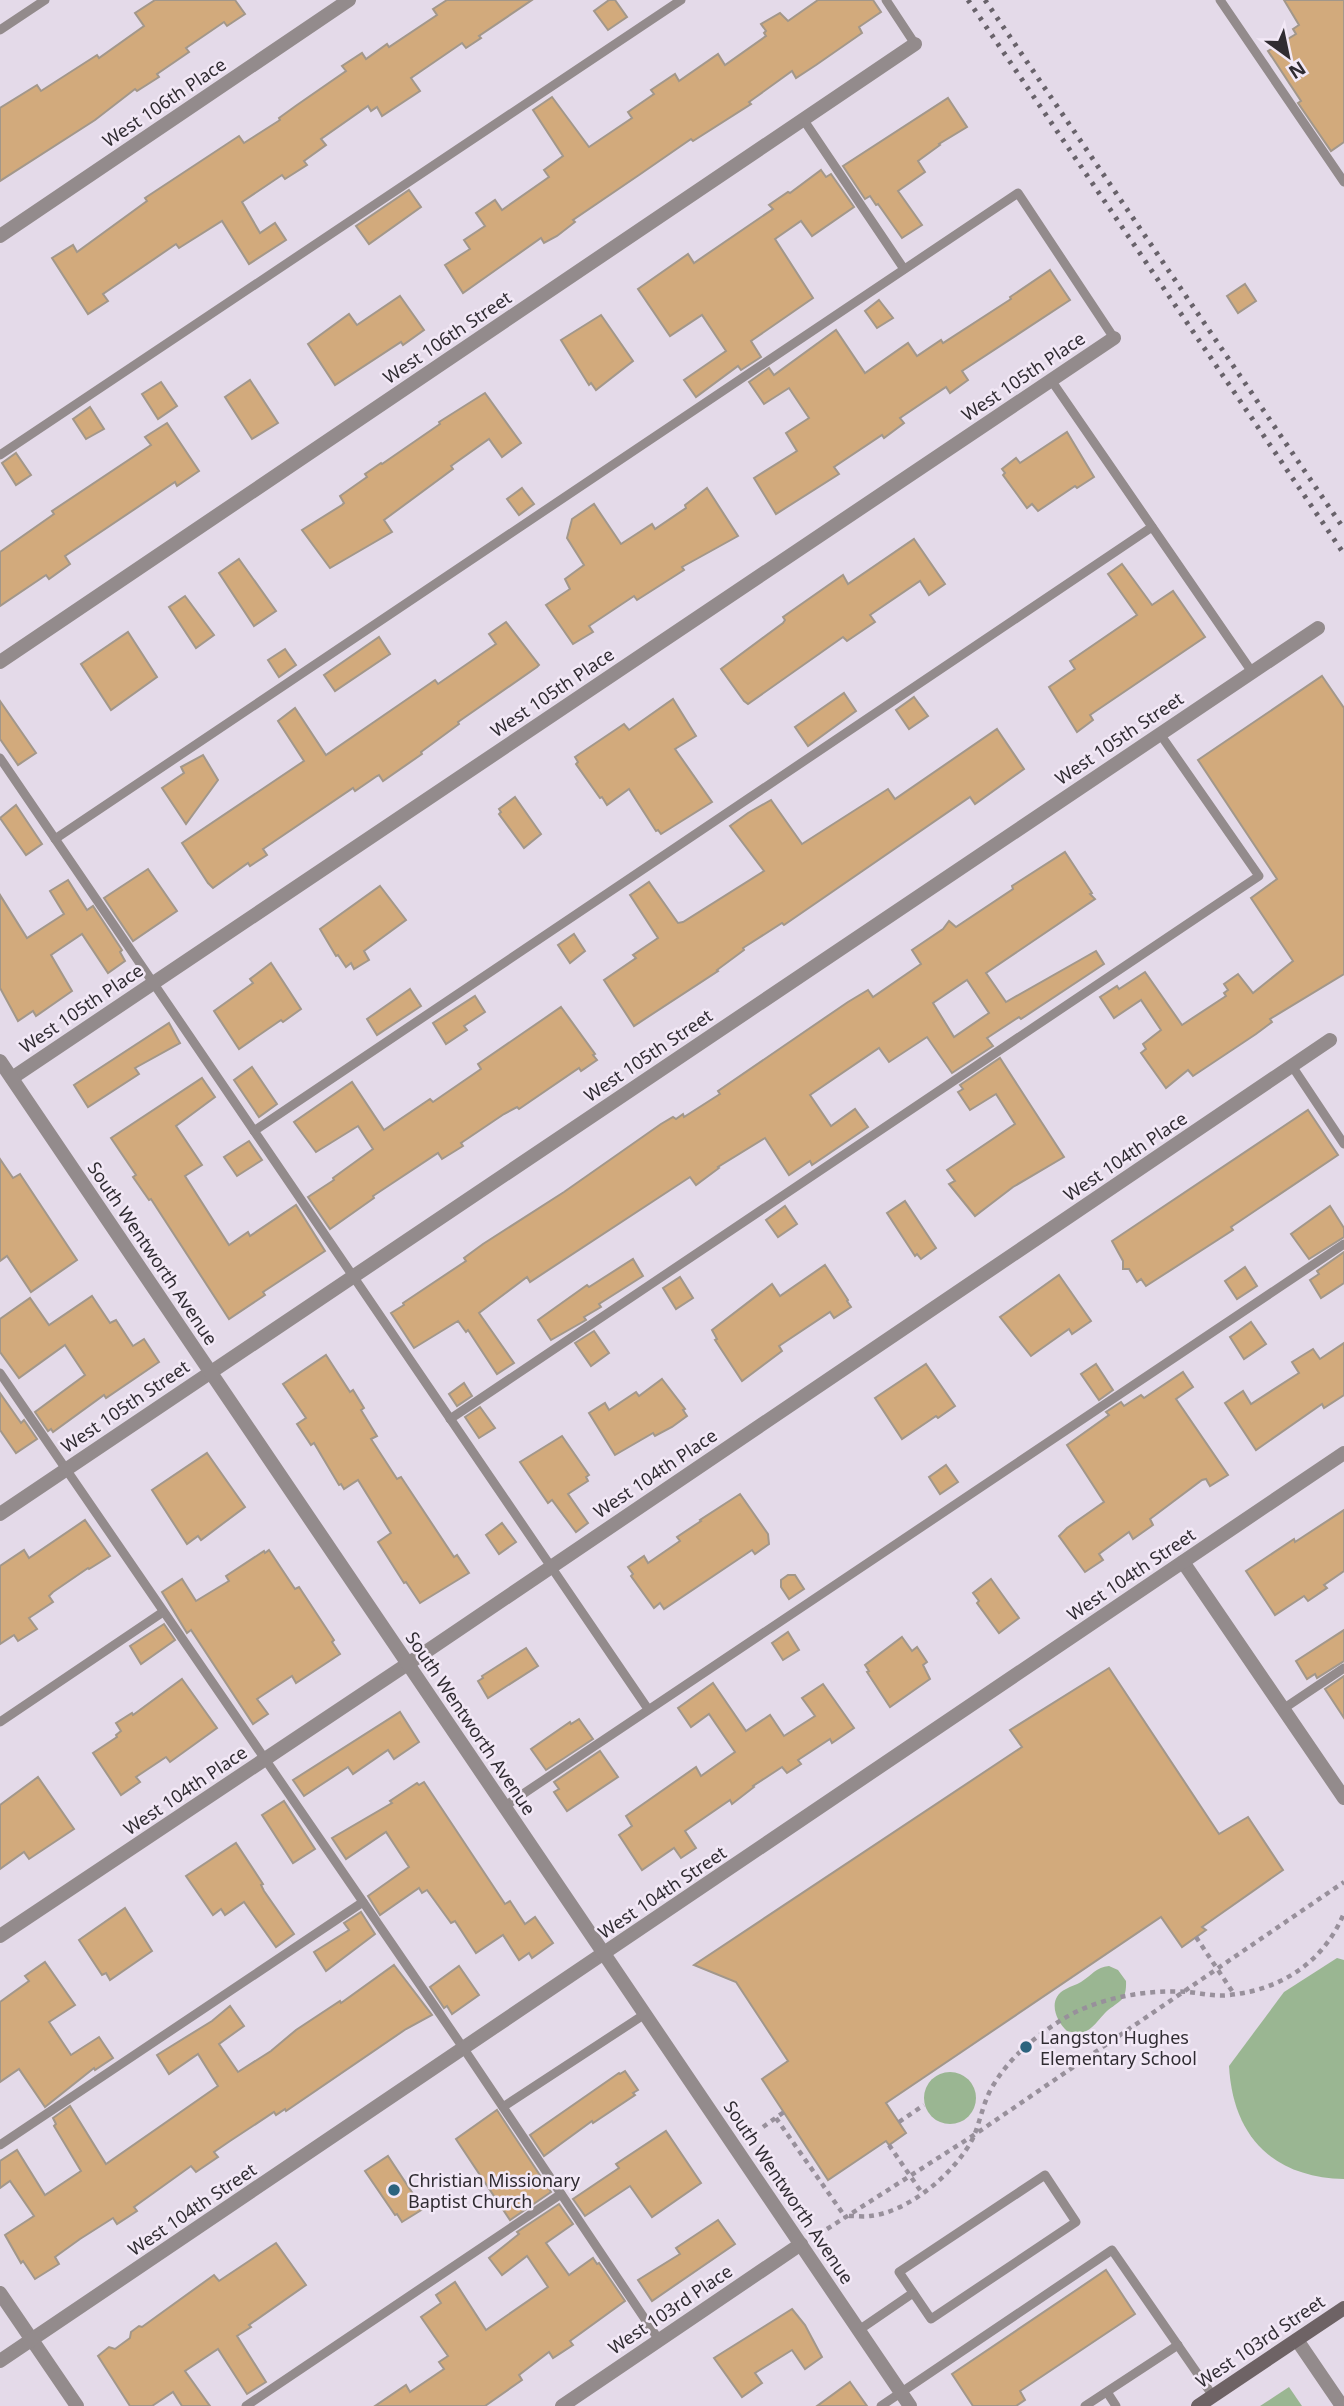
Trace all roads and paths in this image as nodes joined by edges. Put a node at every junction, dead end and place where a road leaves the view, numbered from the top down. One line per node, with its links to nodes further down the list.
1 (45, 0): 6 (lane)
2 (349, 0): 10 (street, West 106th Place)
3 (681, 0): 14 (lane)
4 (886, 0): 7 (lane)
5 (1220, 0): 9 (lane)
6 (0, 30)
7 (915, 44): 8 (street, West 106th Street)
8 (803, 119): 11 (lane); 17 (street, West 106th Street)
9 (1344, 182)
10 (0, 236)
11 (904, 269): 12 (lane); 21 (lane)
12 (1114, 338): 13 (street, West 105th Place)
13 (1051, 380): 15 (lane); 22 (street, West 105th Place)
14 (0, 455)
15 (1152, 527): 18 (lane); 27 (lane)
16 (1318, 628): 18 (street, West 105th Street)
17 (0, 662)
18 (1252, 672): 19 (street, West 105th Street)
19 (1160, 734): 30 (street, West 105th Street); 33 (lane)
20 (0, 758): 21 (lane)
21 (55, 839): 22 (lane)
22 (153, 983): 26 (street, West 105th Place); 27 (lane)
23 (1330, 1040): 25 (street, West 104th Place)
24 (0, 1061): 26 (street, South Wentworth Avenue)
25 (1292, 1066): 28 (lane); 38 (street, West 104th Place)
26 (12, 1078): 31 (street, South Wentworth Avenue)
27 (254, 1131): 30 (lane)
28 (1344, 1144)
29 (1344, 1244): 42 (lane)
30 (353, 1276): 31 (street, West 105th Street); 33 (lane)
31 (210, 1372): 35 (street, West 105th Street); 40 (street, South Wentworth Avenue)
32 (0, 1373): 35 (lane)
33 (450, 1419): 38 (lane)
34 (1344, 1453): 37 (street, West 104th Street)
35 (65, 1470): 36 (street, West 105th Street); 39 (lane)
36 (0, 1514)
37 (1183, 1562): 43 (street); 53 (street, West 104th Street)
38 (551, 1567): 40 (street, West 104th Place); 42 (lane)
39 (163, 1612): 44 (lane); 45 (lane)
40 (408, 1664): 45 (street, West 104th Place); 47 (street, South Wentworth Avenue)
41 (1344, 1668): 43 (lane)
42 (648, 1709): 47 (lane)
43 (1283, 1709): 46 (street)
44 (0, 1722)
45 (264, 1760): 49 (lane); 51 (street, West 104th Place)
46 (1344, 1798)
47 (505, 1806): 53 (street, South Wentworth Avenue)
48 (1344, 1882): 54 (path)
49 (363, 1902): 58 (lane); 66 (lane)
50 (1344, 1913): 56 (path)
51 (0, 1936)
52 (1196, 1937): 54 (path)
53 (605, 1955): 57 (street, South Wentworth Avenue); 58 (street, West 104th Street)
54 (1217, 1970): 55 (path); 56 (path)
55 (1187, 1992): 56 (path); 65 (path); 65 (path)
56 (1234, 1994)
57 (645, 2014): 60 (lane); 73 (street, South Wentworth Avenue)
58 (464, 2049): 60 (lane); 78 (street, West 104th Street)
59 (924, 2105): 63 (path)
60 (503, 2107): 70 (lane)
61 (783, 2112): 62 (path)
62 (776, 2118): 64 (path); 71 (path)
63 (899, 2122)
64 (762, 2127)
65 (974, 2135): 68 (path); 69 (path)
66 (0, 2145)
67 (889, 2145): 68 (path)
68 (910, 2176): 69 (path); 71 (path)
69 (922, 2193): 71 (path)
70 (562, 2194): 79 (lane); 87 (lane)
71 (847, 2217): 72 (path)
72 (827, 2229)
73 (801, 2244): 77 (street, South Wentworth Avenue); 79 (street, West 103rd Place)
74 (0, 2292): 78 (street)
75 (913, 2292): 75 (lane); 77 (lane)
76 (1344, 2308): 80 (main road, West 103rd Street)
77 (859, 2330): 83 (street, South Wentworth Avenue)
78 (32, 2340): 82 (street, West 104th Street); 86 (street)
79 (659, 2340): 88 (street, West 103rd Place)
80 (1297, 2340): 85 (main road, West 103rd Street); 94 (street)
81 (1178, 2346): 83 (lane); 84 (lane); 85 (lane)
82 (0, 2361)
83 (901, 2392): 89 (lane); 90 (street, South Wentworth Avenue)
84 (1107, 2392): 91 (lane); 92 (lane)
85 (1213, 2396): 93 (main road, West 103rd Street)
86 (77, 2406)
87 (246, 2406)
88 (562, 2406)
89 (881, 2406)
90 (910, 2406)
91 (1085, 2406)
92 (1116, 2406)
93 (1198, 2406)
94 (1342, 2406)

